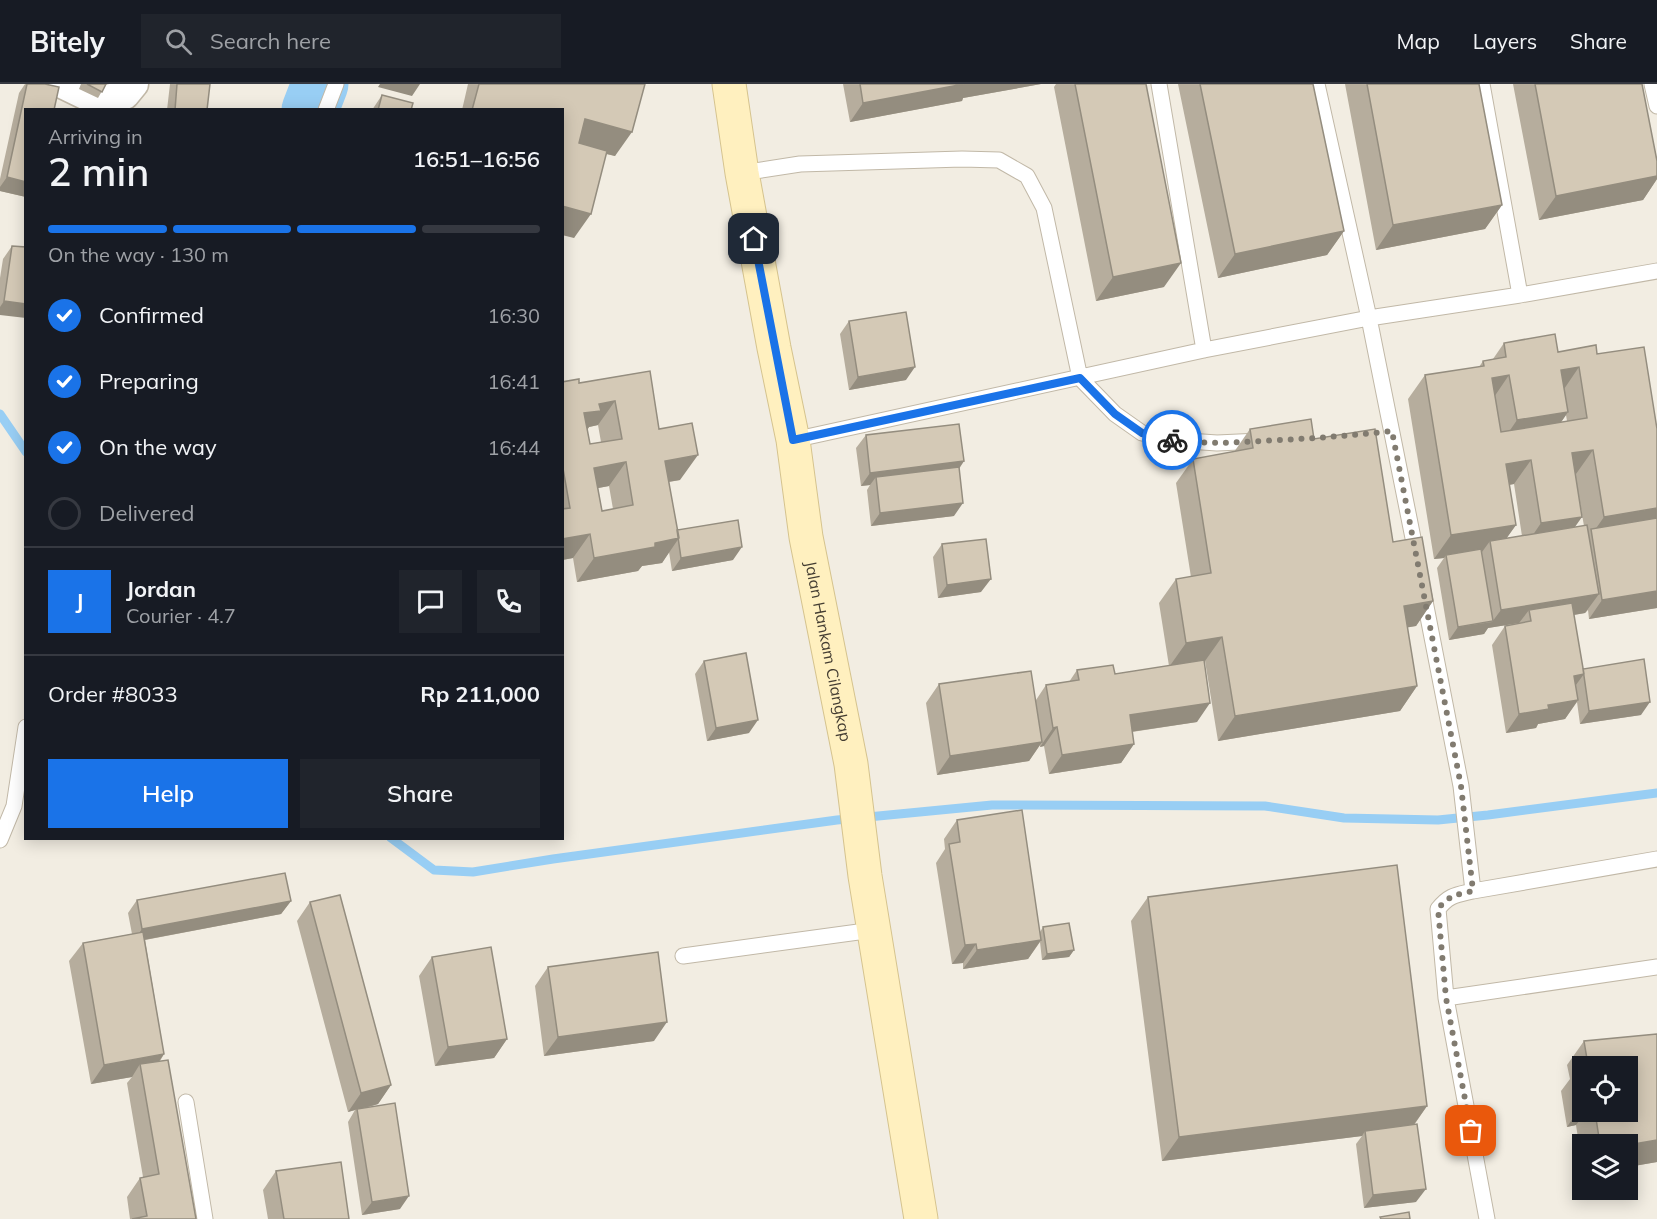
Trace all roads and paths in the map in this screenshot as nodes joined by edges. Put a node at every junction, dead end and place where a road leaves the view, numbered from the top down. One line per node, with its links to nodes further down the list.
1 (62, 84): 2 (street)
2 (134, 84)
3 (336, 84): 10 (lane)
4 (729, 84): 11 (street, Jalan Hankam Cilangkap)
5 (1159, 84): 15 (lane)
6 (1317, 84): 14 (lane)
7 (1482, 84): 13 (lane)
8 (1652, 84): 9 (lane)
9 (1657, 106)
10 (327, 108)
11 (742, 173): 16 (lane); 17 (street, Jalan Hankam Cilangkap)
12 (1657, 271): 13 (lane)
13 (1520, 295): 14 (lane)
14 (1369, 318): 15 (lane); 22 (lane)
15 (1204, 350): 16 (lane)
16 (1080, 378): 17 (lane); 18 (lane)
17 (793, 440): 23 (street, Jalan Hankam Cilangkap)
18 (1271, 441)
19 (24, 741): 20 (lane)
20 (0, 840)
21 (1657, 860): 22 (lane)
22 (1473, 891): 26 (lane)
23 (873, 930): 24 (lane); 29 (street, Jalan Hankam Cilangkap)
24 (683, 956)
25 (1657, 967): 26 (lane)
26 (1446, 998): 30 (lane)
27 (186, 1102): 28 (lane)
28 (205, 1219)
29 (921, 1219)
30 (1487, 1219)

